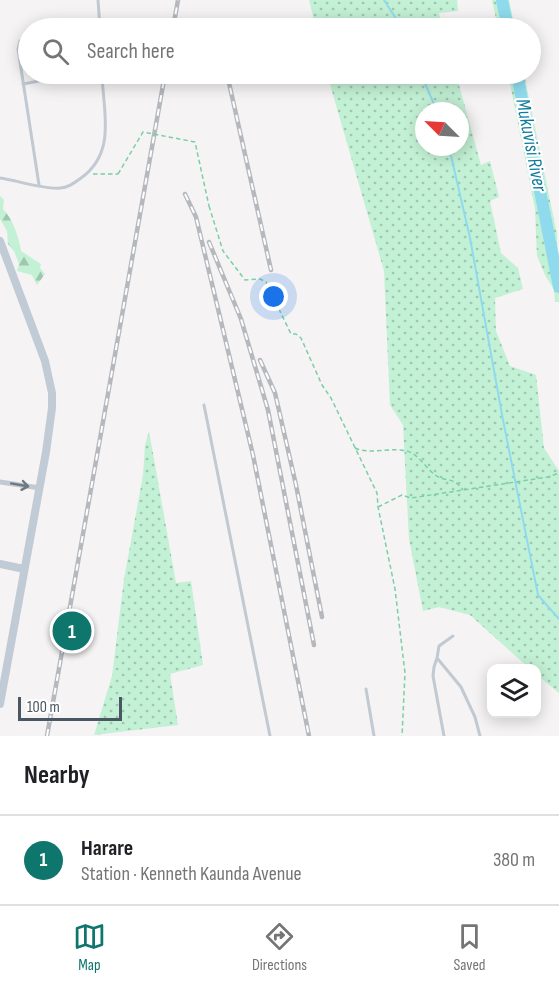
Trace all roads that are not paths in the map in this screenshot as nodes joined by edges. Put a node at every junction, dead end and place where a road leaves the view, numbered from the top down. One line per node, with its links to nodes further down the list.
1 (98, 0): 2 (lane)
2 (99, 18)
3 (23, 84): 6 (lane)
4 (103, 84): 6 (lane)
5 (0, 177): 6 (lane)
6 (39, 185)
7 (0, 241): 10 (main road)
8 (204, 405): 17 (lane)
9 (0, 482): 10 (street, one-way to 10)
10 (40, 488): 12 (main road)
11 (0, 564): 12 (main road)
12 (24, 568): 16 (main road)
13 (453, 636): 14 (lane)
14 (437, 658): 19 (lane); 20 (lane)
15 (366, 689): 18 (lane)
16 (0, 704)
17 (270, 736)
18 (374, 736)
19 (444, 736)
20 (480, 736)

